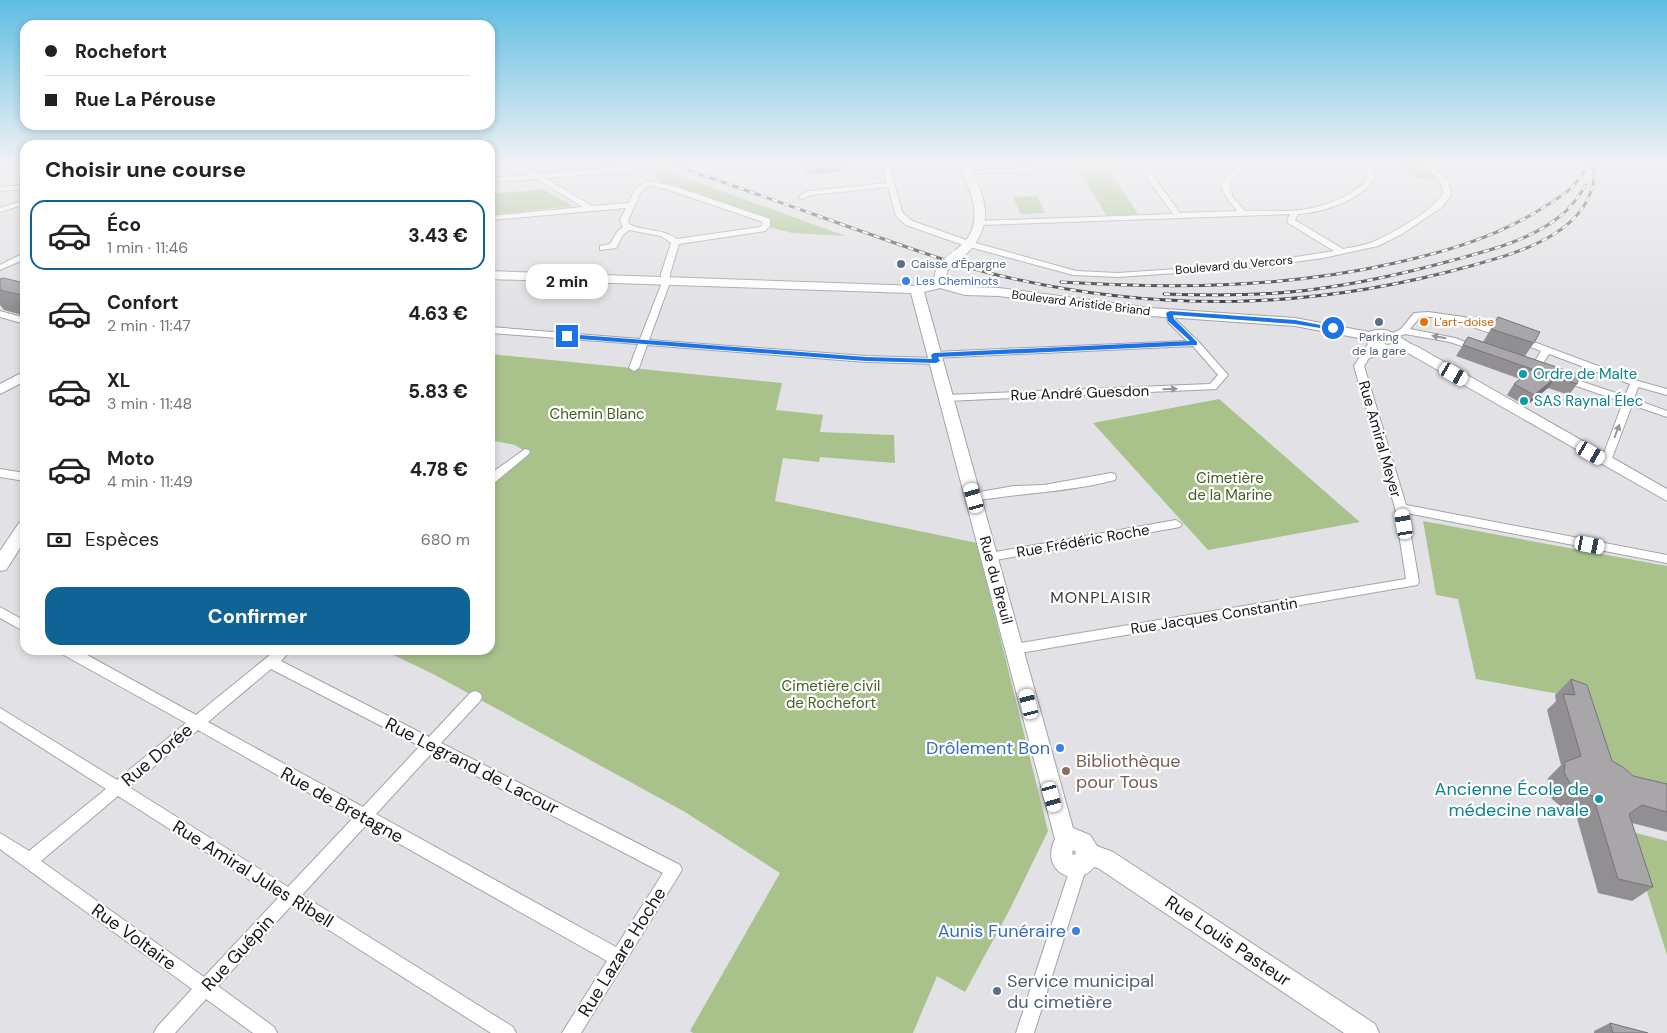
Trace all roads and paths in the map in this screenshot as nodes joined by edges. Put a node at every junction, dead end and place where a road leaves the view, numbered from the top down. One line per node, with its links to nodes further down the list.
1 (548, 212): 12 (street)
2 (627, 212): 14 (street)
3 (741, 212): 15 (street)
4 (898, 212): 16 (street, Boulevard du Vercors)
5 (981, 212): 13 (street)
6 (1175, 212): 11 (street)
7 (1289, 212): 10 (street)
8 (1295, 212): 18 (street)
9 (1428, 212): 18 (street, Boulevard du Vercors)
10 (1243, 214): 11 (street)
11 (1178, 216): 13 (street)
12 (495, 218)
13 (981, 223): 16 (street)
14 (628, 227): 15 (street); 17 (street)
15 (675, 242): 22 (street)
16 (969, 244): 18 (street, Boulevard du Vercors); 23 (street)
17 (603, 248)
18 (1341, 252)
19 (20, 258): 20 (street)
20 (0, 268)
21 (495, 275): 22 (street)
22 (664, 281): 24 (street); 31 (street)
23 (940, 284): 24 (street); 25 (street, Boulevard Aristide Briand)
24 (919, 290): 36 (street, Rue du Breuil)
25 (1170, 313): 29 (street, Boulevard Aristide Briand); 32 (street)
26 (0, 314): 27 (street)
27 (20, 320)
28 (495, 330): 31 (street)
29 (1372, 340): 30 (street, Boulevard Aristide Briand); 35 (street, Rue Amiral Meyer)
30 (1397, 340): 33 (street); 34 (street, one-way to 30); 35 (street); 46 (street)
31 (643, 342): 36 (street); 37 (street)
32 (1195, 343): 36 (street); 42 (street, Rue André Guesdon, one-way to 32)
33 (1547, 349): 39 (street); 43 (street)
34 (1489, 353)
35 (1365, 356): 53 (street, Rue Amiral Meyer)
36 (935, 358): 42 (street, Rue du Breuil)
37 (634, 368)
38 (20, 378): 40 (street)
39 (1635, 383): 41 (street); 43 (street)
40 (0, 390)
41 (1667, 392)
42 (946, 398): 52 (street, Rue du Breuil)
43 (1629, 401): 44 (street); 46 (street, one-way to 43)
44 (1667, 414)
45 (525, 452): 49 (street)
46 (1606, 461): 51 (street)
47 (0, 473): 48 (street)
48 (20, 476)
49 (495, 476)
50 (1111, 477): 52 (street)
51 (1667, 496)
52 (974, 498): 56 (street, Rue du Breuil)
53 (1401, 508): 57 (street); 59 (street, Rue Amiral Meyer)
54 (1176, 524): 56 (street, Rue Frédéric Roche)
55 (20, 535): 58 (street)
56 (990, 557): 62 (street, Rue du Breuil)
57 (1667, 559)
58 (0, 565)
59 (1413, 582): 62 (street, Rue Jacques Constantin)
60 (0, 612): 61 (street)
61 (20, 623)
62 (1015, 649): 73 (street, Rue du Breuil)
63 (76, 655): 68 (street, Rue de Bretagne)
64 (279, 655): 65 (street, Rue Dorée)
65 (270, 662): 68 (street, Rue Dorée); 69 (street, Rue Legrand de Lacour)
66 (475, 697): 69 (street, Rue Guépin)
67 (0, 714): 70 (street, Rue Amiral Jules Ribell)
68 (196, 723): 70 (street, Rue Dorée); 71 (street, Rue de Bretagne)
69 (430, 744): 71 (street, Rue Guépin); 76 (street, Rue Legrand de Lacour)
70 (117, 788): 75 (street, Rue Dorée); 77 (street, Rue Amiral Jules Ribell)
71 (364, 817): 77 (street, Rue Guépin); 78 (street, Rue de Bretagne)
72 (0, 840): 75 (street, Rue Voltaire)
73 (1068, 840): 74 (street, Rue Louis Pasteur)
74 (1081, 860): 84 (street); 85 (street, Rue Louis Pasteur)
75 (30, 861): 79 (street, Rue Voltaire)
76 (674, 870): 78 (street, Rue Lazare Hoche)
77 (290, 898): 79 (street, Rue Guépin); 82 (street, Rue Amiral Jules Ribell)
78 (619, 958): 83 (street, Rue Lazare Hoche)
79 (205, 988): 80 (street, Rue Guépin); 81 (street, Rue Voltaire)
80 (163, 1033)
81 (268, 1033)
82 (507, 1033)
83 (571, 1033)
84 (1025, 1033)
85 (1366, 1033)

